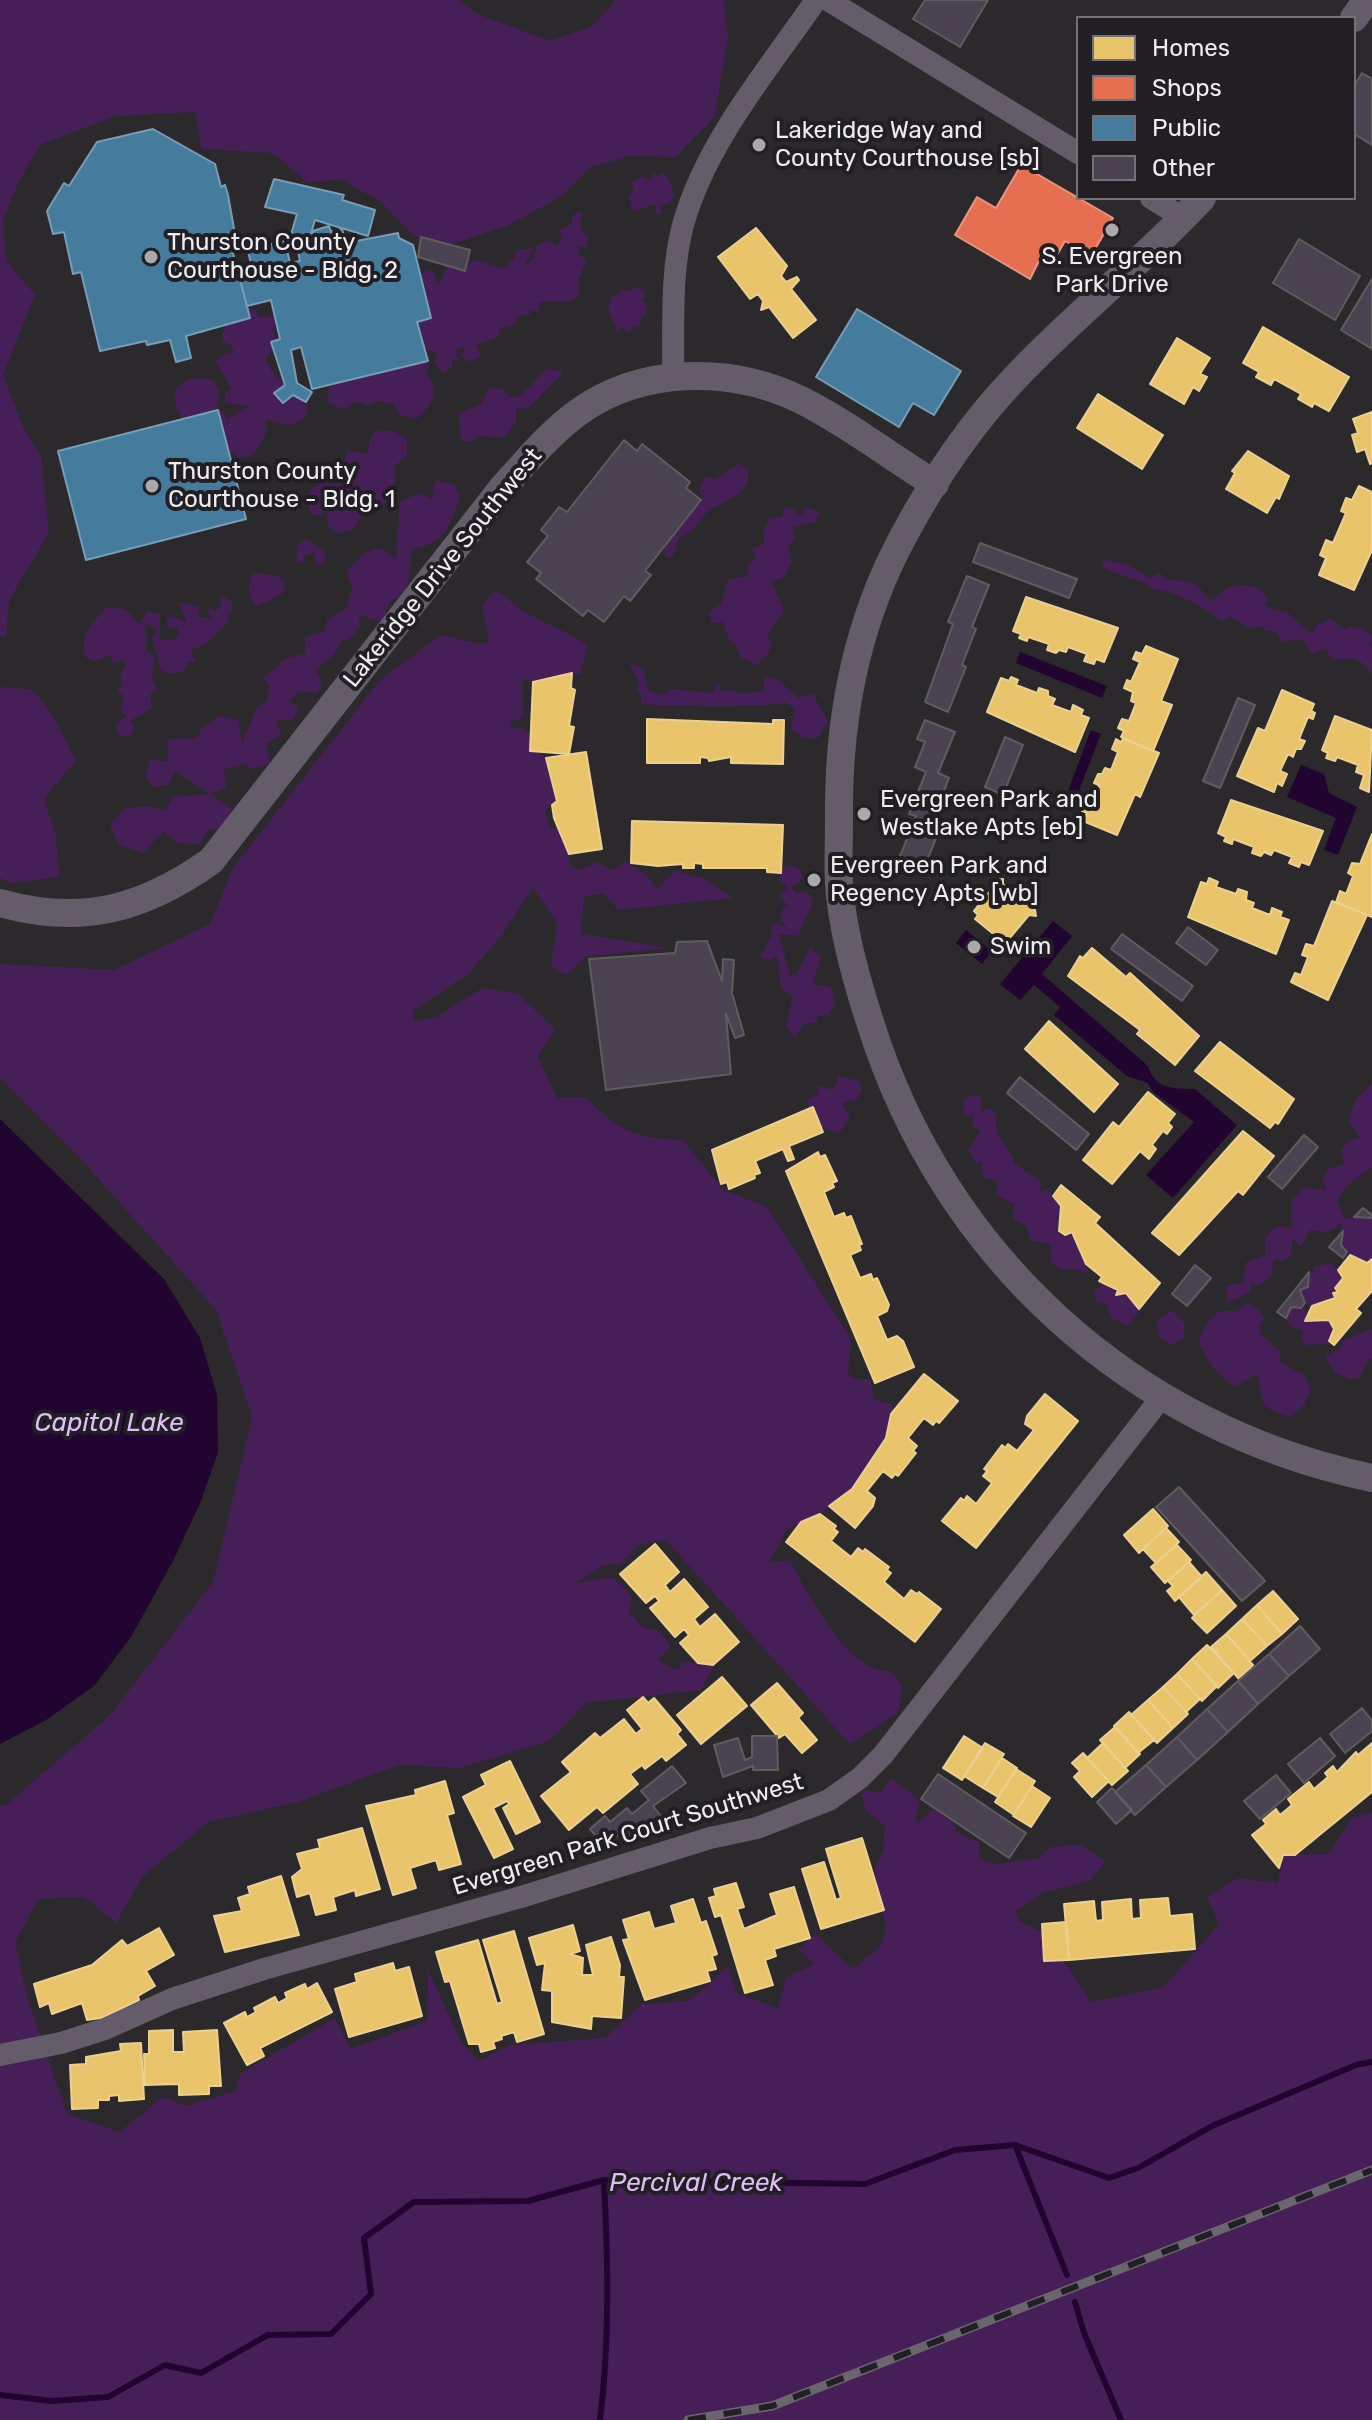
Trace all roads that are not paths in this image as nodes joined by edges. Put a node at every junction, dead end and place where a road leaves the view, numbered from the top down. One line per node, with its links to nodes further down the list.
1 (816, 0): 6 (street)
2 (828, 0): 3 (street)
3 (1076, 152)
4 (1159, 200): 5 (street)
5 (1193, 208): 7 (street)
6 (673, 377): 7 (street, Lakeridge Drive Southwest); 8 (street, Lakeridge Drive Southwest)
7 (935, 484): 9 (street)
8 (0, 903)
9 (1161, 1398): 10 (street); 11 (street, Evergreen Park Court Southwest)
10 (1372, 1478)
11 (0, 2055)

